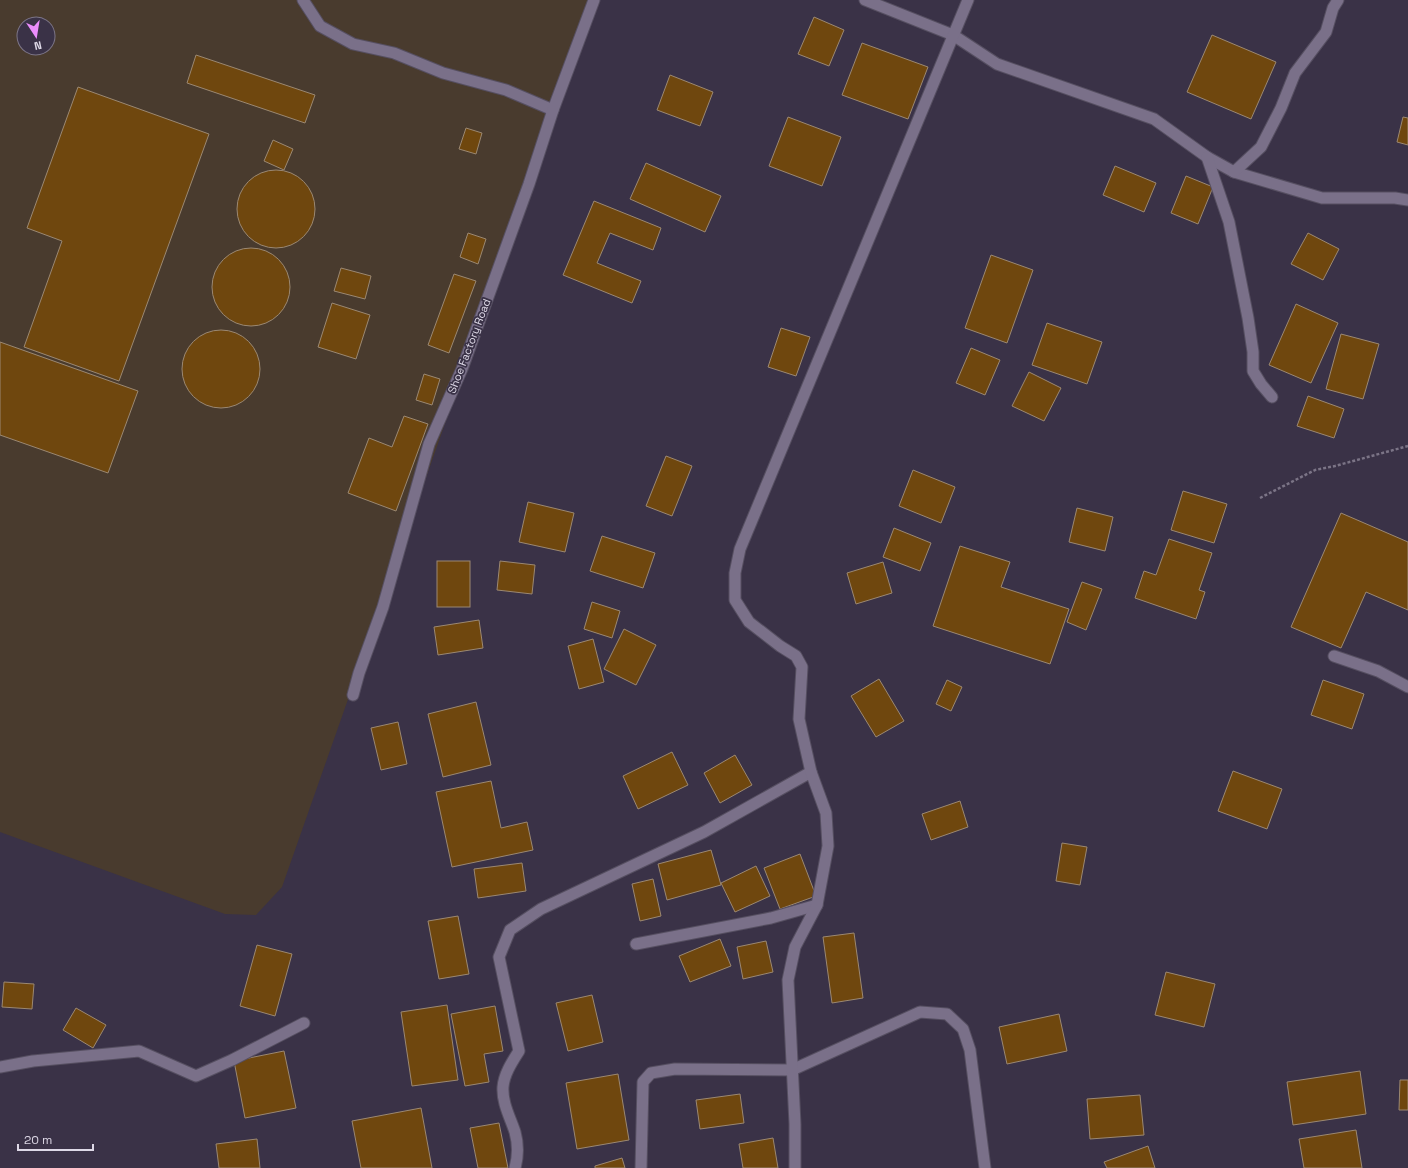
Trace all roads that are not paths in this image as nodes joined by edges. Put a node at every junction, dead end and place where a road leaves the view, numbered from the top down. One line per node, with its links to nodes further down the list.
1 (303, 0): 7 (street)
2 (594, 0): 7 (street, Shoe Factory Road)
3 (865, 0): 6 (street)
4 (968, 0): 6 (street)
5 (1338, 0): 9 (street)
6 (953, 35): 8 (street); 15 (street)
7 (553, 110): 14 (street, Shoe Factory Road)
8 (1207, 157): 9 (street); 11 (street)
9 (1234, 172): 10 (street)
10 (1408, 200)
11 (1272, 397)
12 (1334, 656): 13 (street)
13 (1408, 687)
14 (353, 694)
15 (811, 772): 16 (street); 21 (street)
16 (817, 905): 17 (street); 20 (street)
17 (636, 944)
18 (304, 1023): 19 (street)
19 (0, 1067)
20 (792, 1070): 22 (street); 23 (street); 24 (street)
21 (515, 1168)
22 (641, 1168)
23 (795, 1168)
24 (985, 1168)

